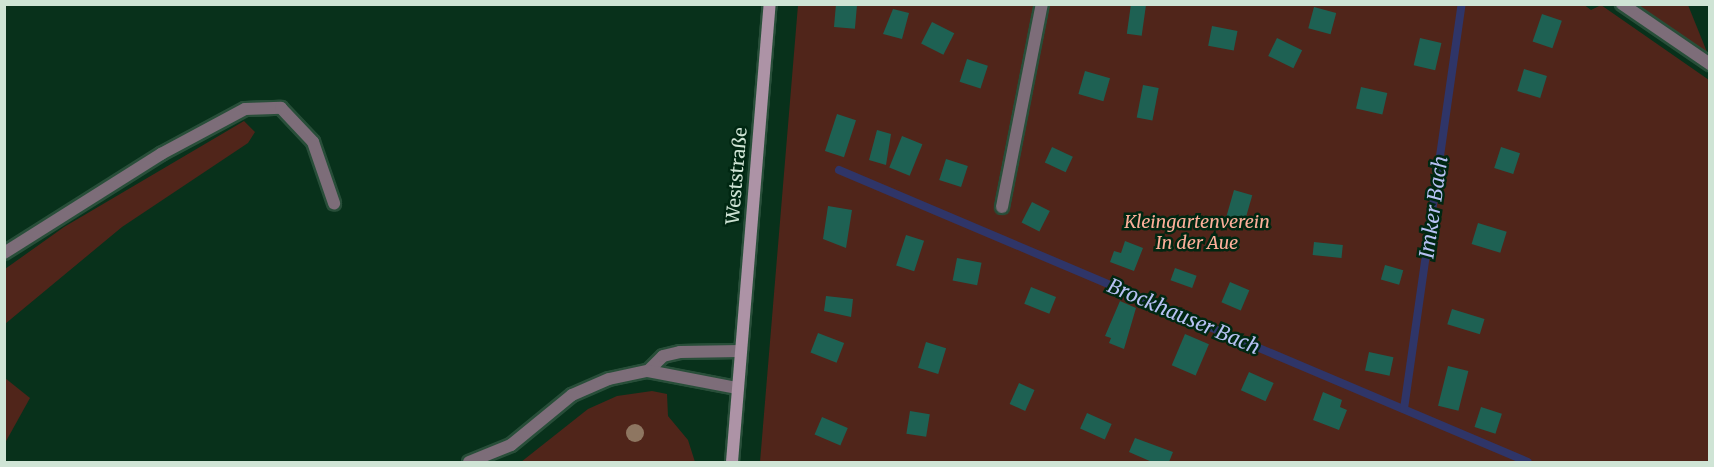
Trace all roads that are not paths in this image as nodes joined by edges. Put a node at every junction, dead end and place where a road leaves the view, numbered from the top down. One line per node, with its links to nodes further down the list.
1 (770, 4): 8 (street, Weststraße)
2 (1042, 4): 6 (street)
3 (1622, 4): 4 (street)
4 (1710, 64)
5 (334, 203): 7 (street)
6 (1002, 207)
7 (4, 253)
8 (740, 351): 9 (street); 10 (street, Weststraße)
9 (648, 371): 10 (street); 11 (street)
10 (737, 388): 12 (street, Weststraße)
11 (469, 462)
12 (732, 462)

